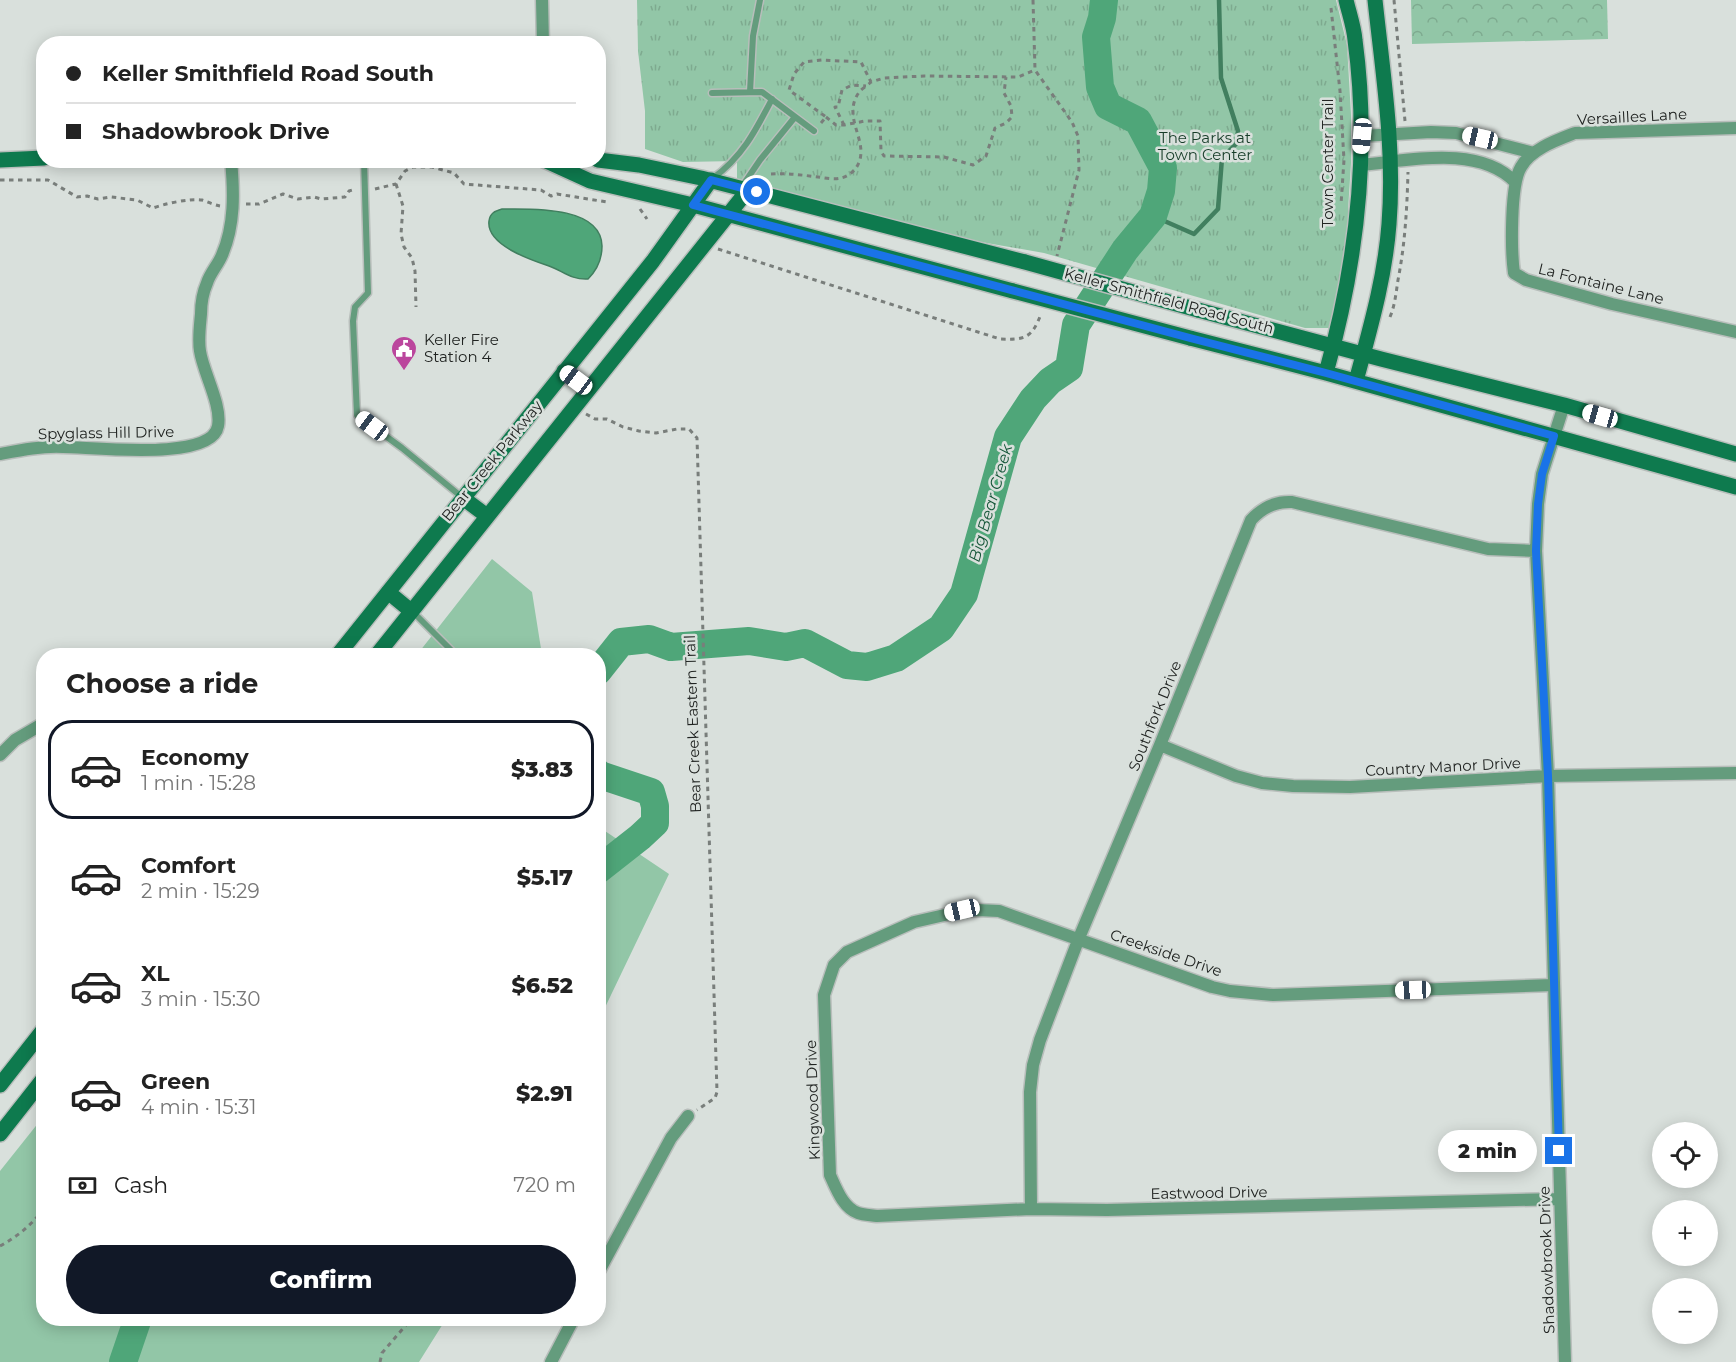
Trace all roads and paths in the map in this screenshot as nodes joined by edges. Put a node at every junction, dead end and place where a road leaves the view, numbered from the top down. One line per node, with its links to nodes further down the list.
1 (542, 0): 7 (street)
2 (760, 0): 11 (lane)
3 (1033, 0): 8 (path)
4 (1330, 0): 46 (path, Town Center Trail)
5 (1346, 0): 21 (main road)
6 (1375, 0): 20 (main road)
7 (543, 36)
8 (1006, 77): 9 (path); 16 (path)
9 (871, 82): 10 (path); 15 (path)
10 (867, 86): 16 (path); 17 (path)
11 (750, 92): 12 (lane); 13 (lane)
12 (712, 93)
13 (772, 99): 14 (lane); 35 (lane)
14 (795, 117): 19 (lane); 40 (lane)
15 (826, 117): 17 (path); 19 (path)
16 (854, 123): 17 (path); 33 (path)
17 (843, 125)
18 (1736, 128): 22 (street, Versailles Lane)
19 (814, 131)
20 (1390, 134): 21 (street); 22 (street); 26 (main road)
21 (1362, 136): 27 (main road)
22 (1534, 153): 36 (street, La Fontaine Lane)
23 (36, 158): 24 (main road)
24 (0, 160)
25 (606, 161): 35 (main road, Keller Smithfield Road South)
26 (1390, 163): 27 (street); 36 (street); 52 (main road)
27 (1360, 165): 51 (main road)
28 (232, 168): 60 (street, Spyglass Hill Drive)
29 (364, 168): 63 (lane)
30 (411, 168): 37 (path)
31 (436, 168): 41 (path)
32 (562, 168): 43 (main road, Keller Smithfield Road South)
33 (771, 174)
34 (0, 180): 44 (path)
35 (711, 180): 40 (main road, Keller Smithfield Road South); 43 (main road, Bear Creek Parkway)
36 (1515, 182): 50 (street, La Fontaine Lane)
37 (396, 184): 39 (path); 49 (path)
38 (357, 188): 42 (path)
39 (375, 189)
40 (745, 189): 47 (main road, Bear Creek Parkway); 51 (main road, Keller Smithfield Road South, bridge)
41 (608, 202)
42 (244, 204)
43 (693, 205): 47 (main road, Keller Smithfield Road South); 53 (main road, Bear Creek Parkway)
44 (222, 206)
45 (639, 208): 48 (path)
46 (1341, 213)
47 (729, 215): 54 (main road, Keller Smithfield Road South, bridge); 56 (main road, Bear Creek Parkway)
48 (648, 219)
49 (416, 307)
50 (1736, 332)
51 (1334, 346): 52 (main road, Keller Smithfield Road South); 54 (main road)
52 (1363, 354): 55 (main road); 57 (main road, Keller Smithfield Road South)
53 (564, 371): 56 (main road); 63 (main road, Bear Creek Parkway)
54 (1326, 373): 55 (main road, Keller Smithfield Road South)
55 (1356, 381): 59 (main road, Keller Smithfield Road South)
56 (588, 389): 64 (main road, Bear Creek Parkway)
57 (1564, 405): 59 (street, Shadowbrook Drive); 61 (main road, Keller Smithfield Road South)
58 (584, 413): 82 (path, Bear Creek Eastern Trail)
59 (1554, 436): 62 (main road, Keller Smithfield Road South); 65 (street, Shadowbrook Drive)
60 (0, 454)
61 (1736, 454)
62 (1736, 487)
63 (463, 498): 64 (main road); 66 (main road, Bear Creek Parkway)
64 (487, 516): 67 (main road, Bear Creek Parkway)
65 (1536, 551): 72 (street, Southfork Drive); 75 (street, Shadowbrook Drive)
66 (388, 592): 67 (main road); 68 (main road, Bear Creek Parkway)
67 (411, 611): 69 (main road, Bear Creek Parkway); 70 (lane)
68 (343, 648)
69 (382, 648)
70 (449, 648)
71 (36, 728): 73 (street)
72 (1160, 745): 75 (street, Country Manor Drive); 76 (street, Southfork Drive)
73 (0, 755)
74 (1736, 773): 75 (street, Country Manor Drive)
75 (1548, 776): 78 (street, Shadowbrook Drive)
76 (1079, 938): 77 (street, Creekside Drive); 78 (street, Creekside Drive); 85 (street, Southfork Drive)
77 (830, 975): 86 (street, Kingwood Drive)
78 (1553, 985): 84 (street, Shadowbrook Drive)
79 (36, 1039): 80 (main road)
80 (0, 1084)
81 (36, 1088): 83 (main road)
82 (688, 1116): 89 (street)
83 (0, 1134)
84 (1560, 1199): 85 (street, Eastwood Drive); 94 (street, Shadowbrook Drive)
85 (1031, 1209): 86 (street, Eastwood Drive)
86 (859, 1214)
87 (36, 1218): 88 (path)
88 (0, 1246)
89 (606, 1258)
90 (405, 1326): 92 (path)
91 (570, 1326): 93 (street)
92 (380, 1362)
93 (551, 1362)
94 (1565, 1362)

